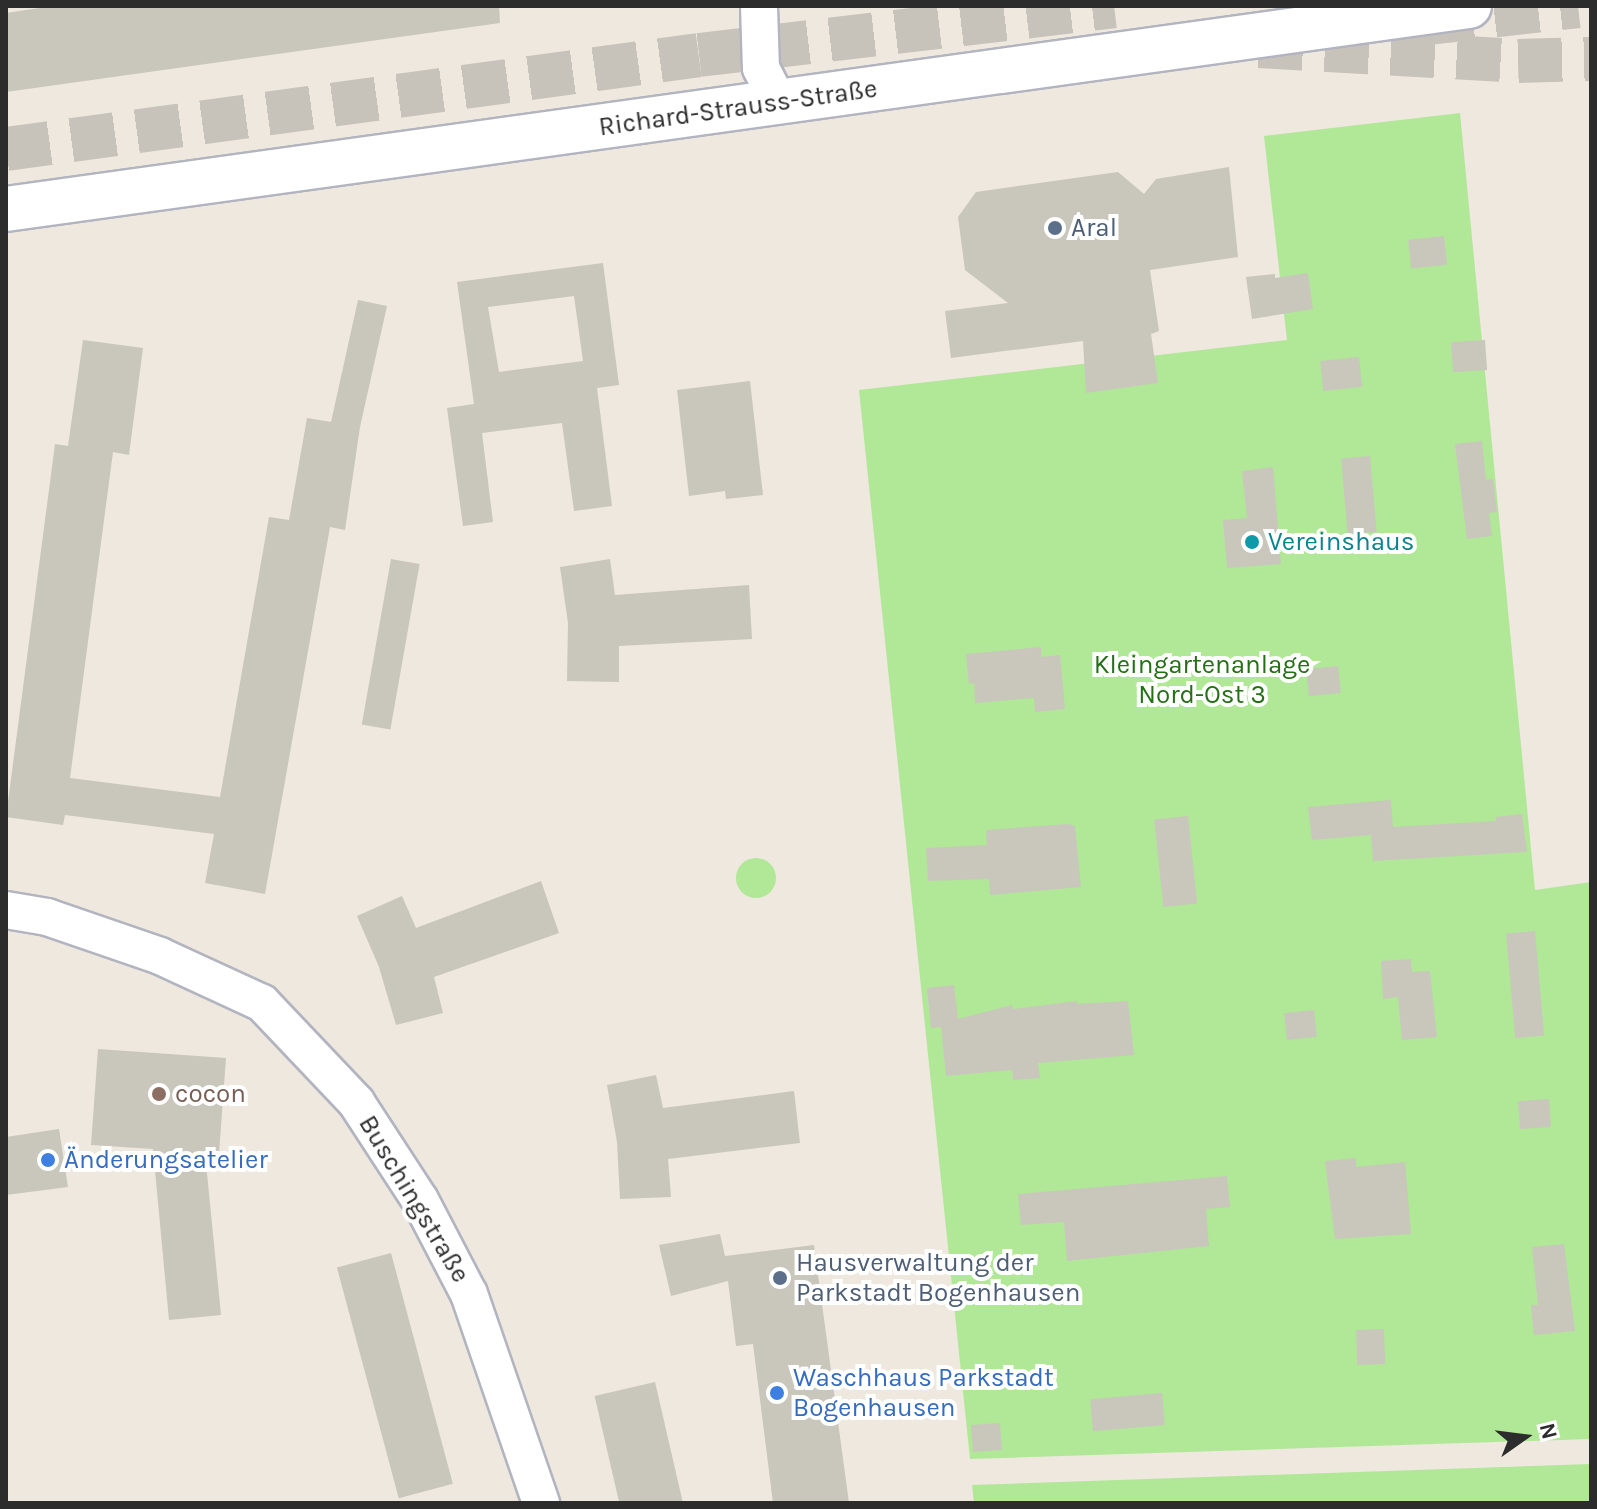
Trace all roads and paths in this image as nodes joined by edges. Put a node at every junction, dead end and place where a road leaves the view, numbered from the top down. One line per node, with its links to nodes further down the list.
1 (759, 6): 3 (street)
2 (1469, 6): 3 (main road, Richard-Strauss-Straße)
3 (779, 103): 4 (main road, Richard-Strauss-Straße)
4 (6, 209)
5 (6, 910): 6 (street, Buschingstraße)
6 (541, 1503)

